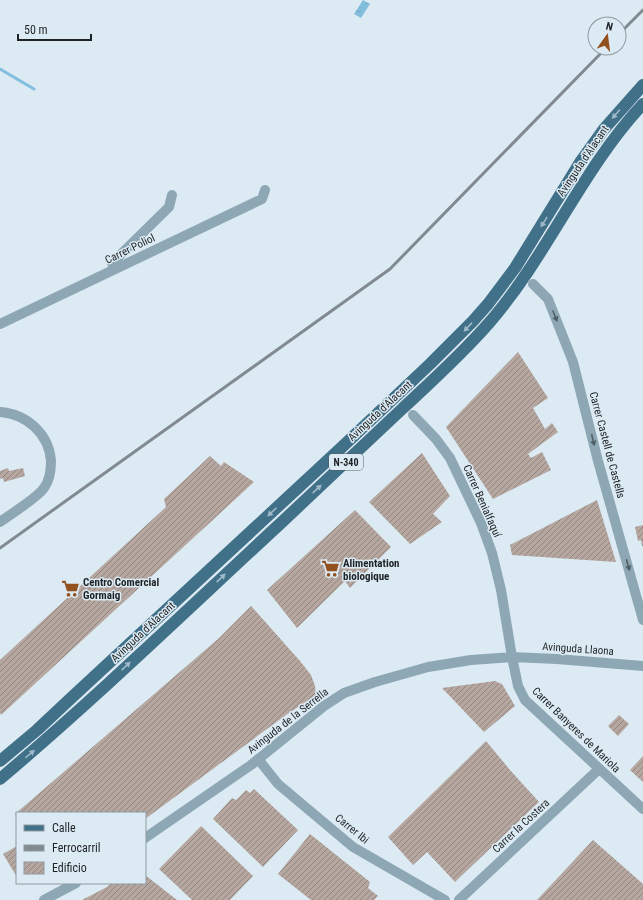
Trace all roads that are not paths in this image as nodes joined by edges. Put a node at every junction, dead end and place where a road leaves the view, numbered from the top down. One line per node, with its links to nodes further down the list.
1 (643, 85): 14 (main road, Avinguda d'Alacant / N-340, one-way to 14)
2 (643, 104): 17 (main road, Avinguda d'Alacant / N-340, one-way to 2)
3 (265, 190): 5 (street, Carrer Poliol)
4 (172, 195): 5 (street)
5 (115, 269): 7 (street, Carrer Poliol)
6 (533, 284): 11 (street, Carrer Castell de Castells, one-way to 11)
7 (0, 324)
8 (0, 412): 10 (street)
9 (413, 415): 12 (street, Carrer Benialfaquí)
10 (0, 522)
11 (643, 620)
12 (512, 658): 13 (street, Avinguda Llaona); 15 (street, Avinguda de la Serrella); 16 (street, Carrer Banyeres de Mariola)
13 (643, 666)
14 (2, 758)
15 (258, 759): 19 (street, Avinguda de la Serrella); 22 (street, Carrer Ibi)
16 (599, 769): 18 (street, Carrer Banyeres de Mariola); 23 (street, Carrer la Costera)
17 (0, 778)
18 (643, 809)
19 (146, 837)
20 (74, 884): 21 (street)
21 (44, 900)
22 (445, 900)
23 (459, 900)

